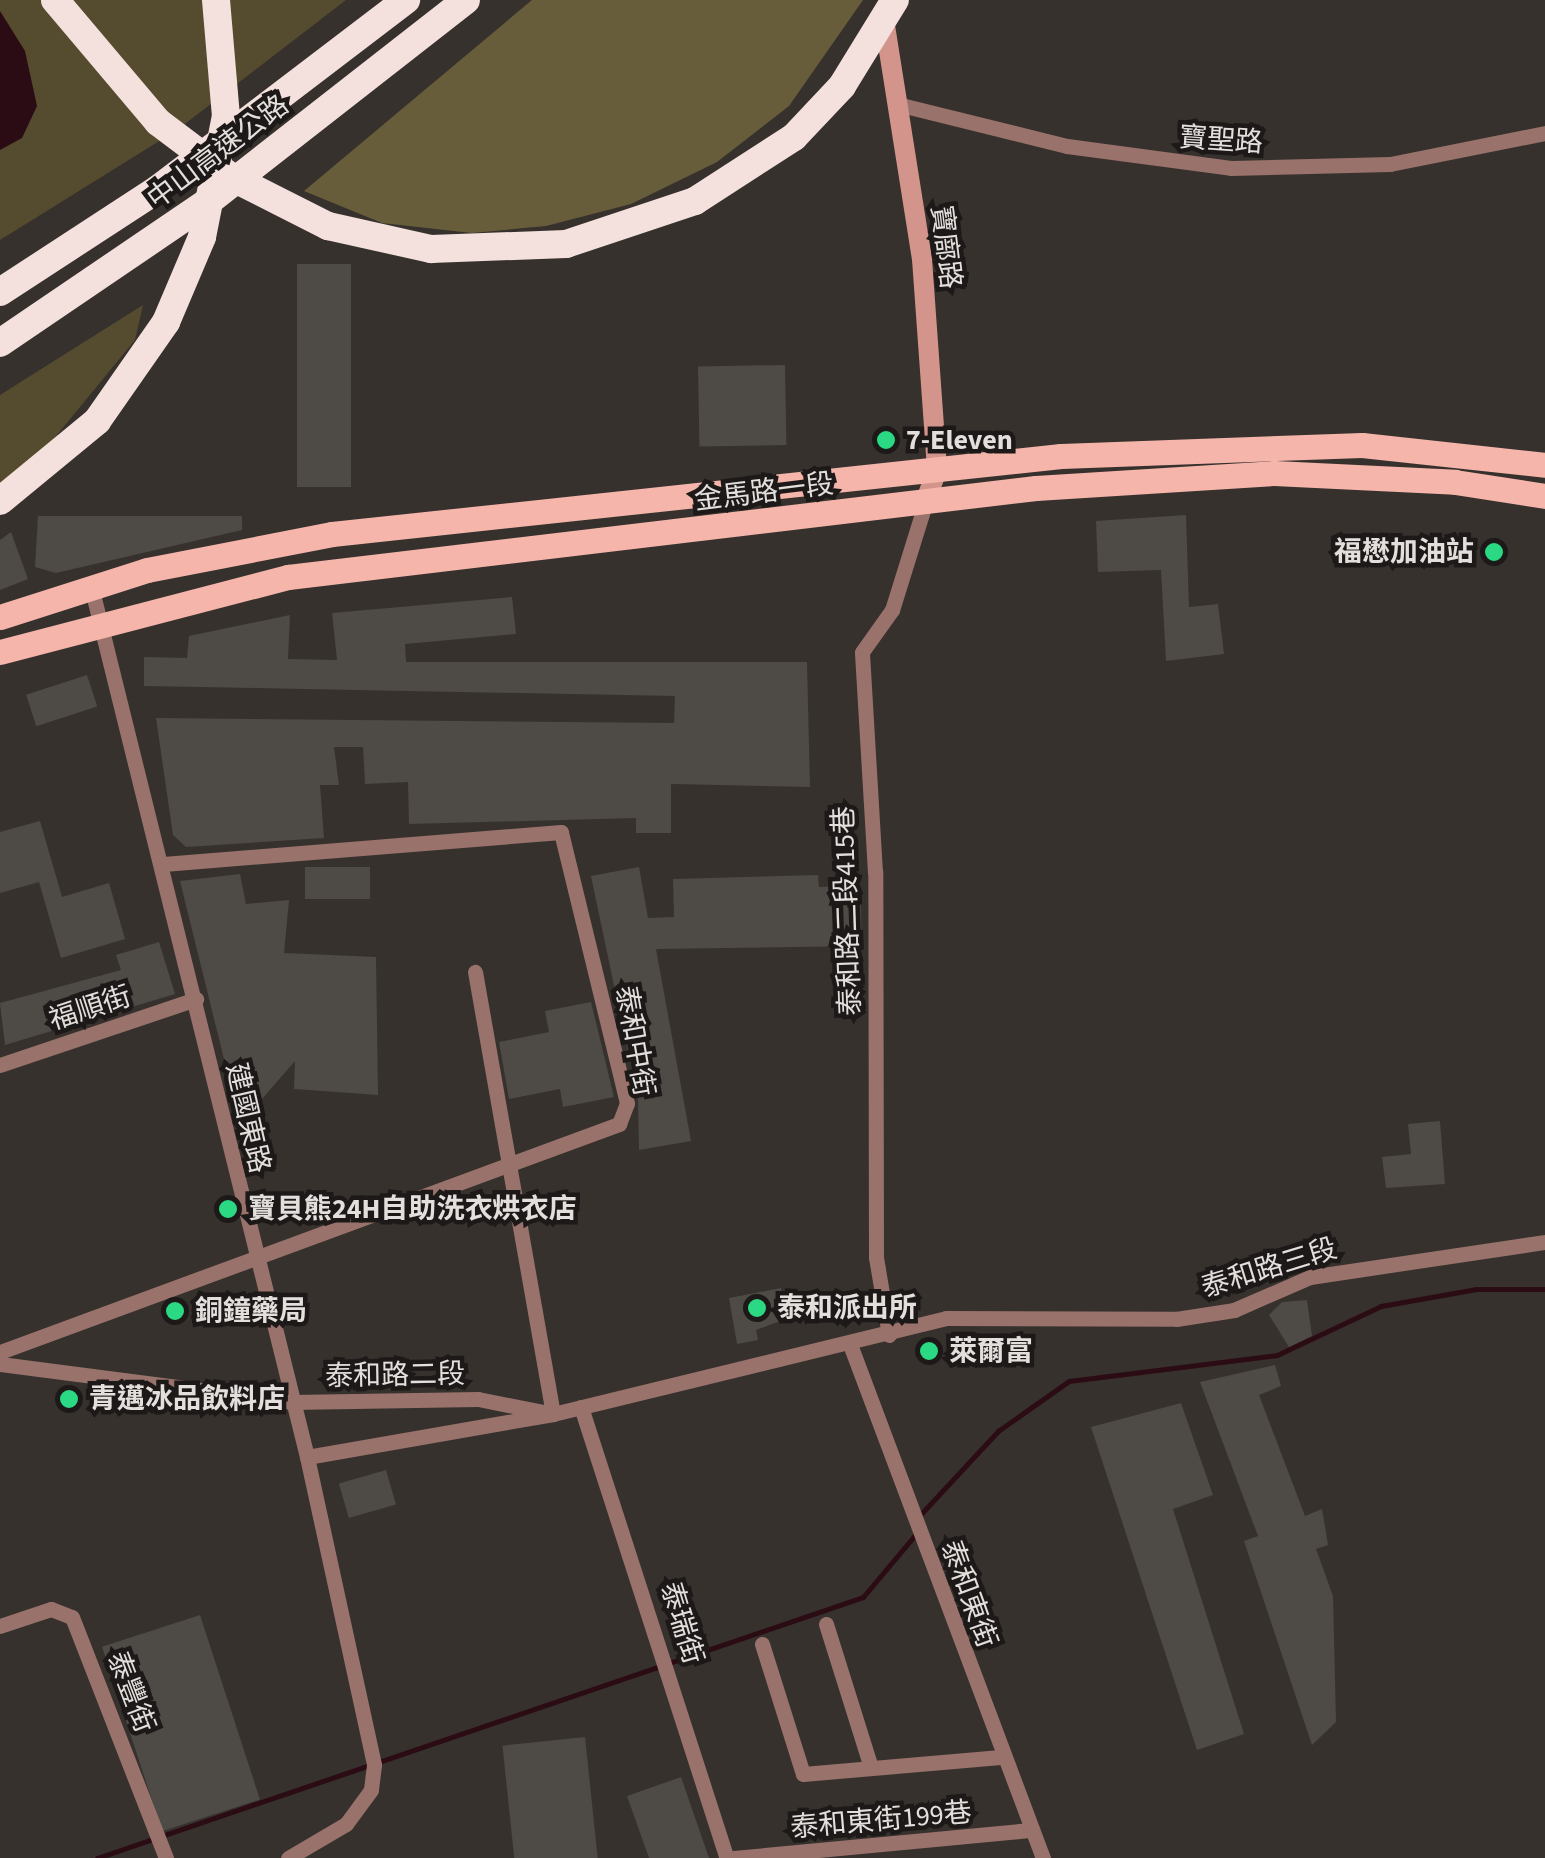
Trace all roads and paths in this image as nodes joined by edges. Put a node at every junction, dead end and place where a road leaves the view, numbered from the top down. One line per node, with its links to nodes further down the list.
1 (55, 0): 6 (highway, bridge)
2 (216, 0): 14 (highway, bridge)
3 (406, 0): 9 (highway, 中山高速公路, bridge)
4 (466, 0): 10 (highway, 中山高速公路, bridge)
5 (882, 0): 7 (street, 寶廍路)
6 (894, 0)
7 (897, 104): 8 (street, 寶聖路); 12 (street, 寶廍路)
8 (1545, 133)
9 (0, 292)
10 (0, 343)
11 (1545, 465): 12 (main road, 金馬路一段)
12 (936, 470): 15 (street, 寶廍路); 16 (main road, 金馬路一段)
13 (1545, 496): 15 (main road, 金馬路一段)
14 (0, 501)
15 (926, 501): 18 (main road, 金馬路一段); 27 (street, 泰和路二段415巷)
16 (91, 586): 17 (main road, 金馬路一段); 18 (street, 建國東路)
17 (0, 618)
18 (104, 619): 19 (main road, 金馬路一段); 20 (street, 建國東路)
19 (0, 652)
20 (163, 864): 22 (street, 建國東路); 24 (street, 泰和中街)
21 (474, 972): 24 (street)
22 (196, 999): 23 (street, 福順街); 26 (street, 建國東路)
23 (0, 1065)
24 (504, 1168): 26 (street, 泰和中街); 33 (street)
25 (1545, 1242): 27 (street, 泰和路三段)
26 (255, 1261): 29 (street, 泰和中街); 31 (street, 建國東路)
27 (889, 1334): 28 (street, 泰和路二段)
28 (851, 1346): 32 (street, 泰和路二段); 38 (street, 泰和東街)
29 (0, 1352)
30 (0, 1364): 31 (street, 泰和路二段)
31 (291, 1402): 33 (street, 泰和路二段); 34 (street, 建國東路)
32 (582, 1407): 33 (street, 泰和路二段); 43 (street, 泰瑞街)
33 (552, 1414): 34 (street, 泰和路二段)
34 (307, 1457): 42 (street, 建國東路)
35 (826, 1624): 39 (street)
36 (0, 1626): 41 (street, 泰豐街)
37 (762, 1644): 39 (street)
38 (1002, 1757): 39 (street); 40 (street, 泰和東街)
39 (872, 1768)
40 (1032, 1830): 43 (street, 泰和東街199巷); 44 (street, 泰和東街)
41 (165, 1854)
42 (288, 1858)
43 (730, 1858)
44 (1043, 1858)

